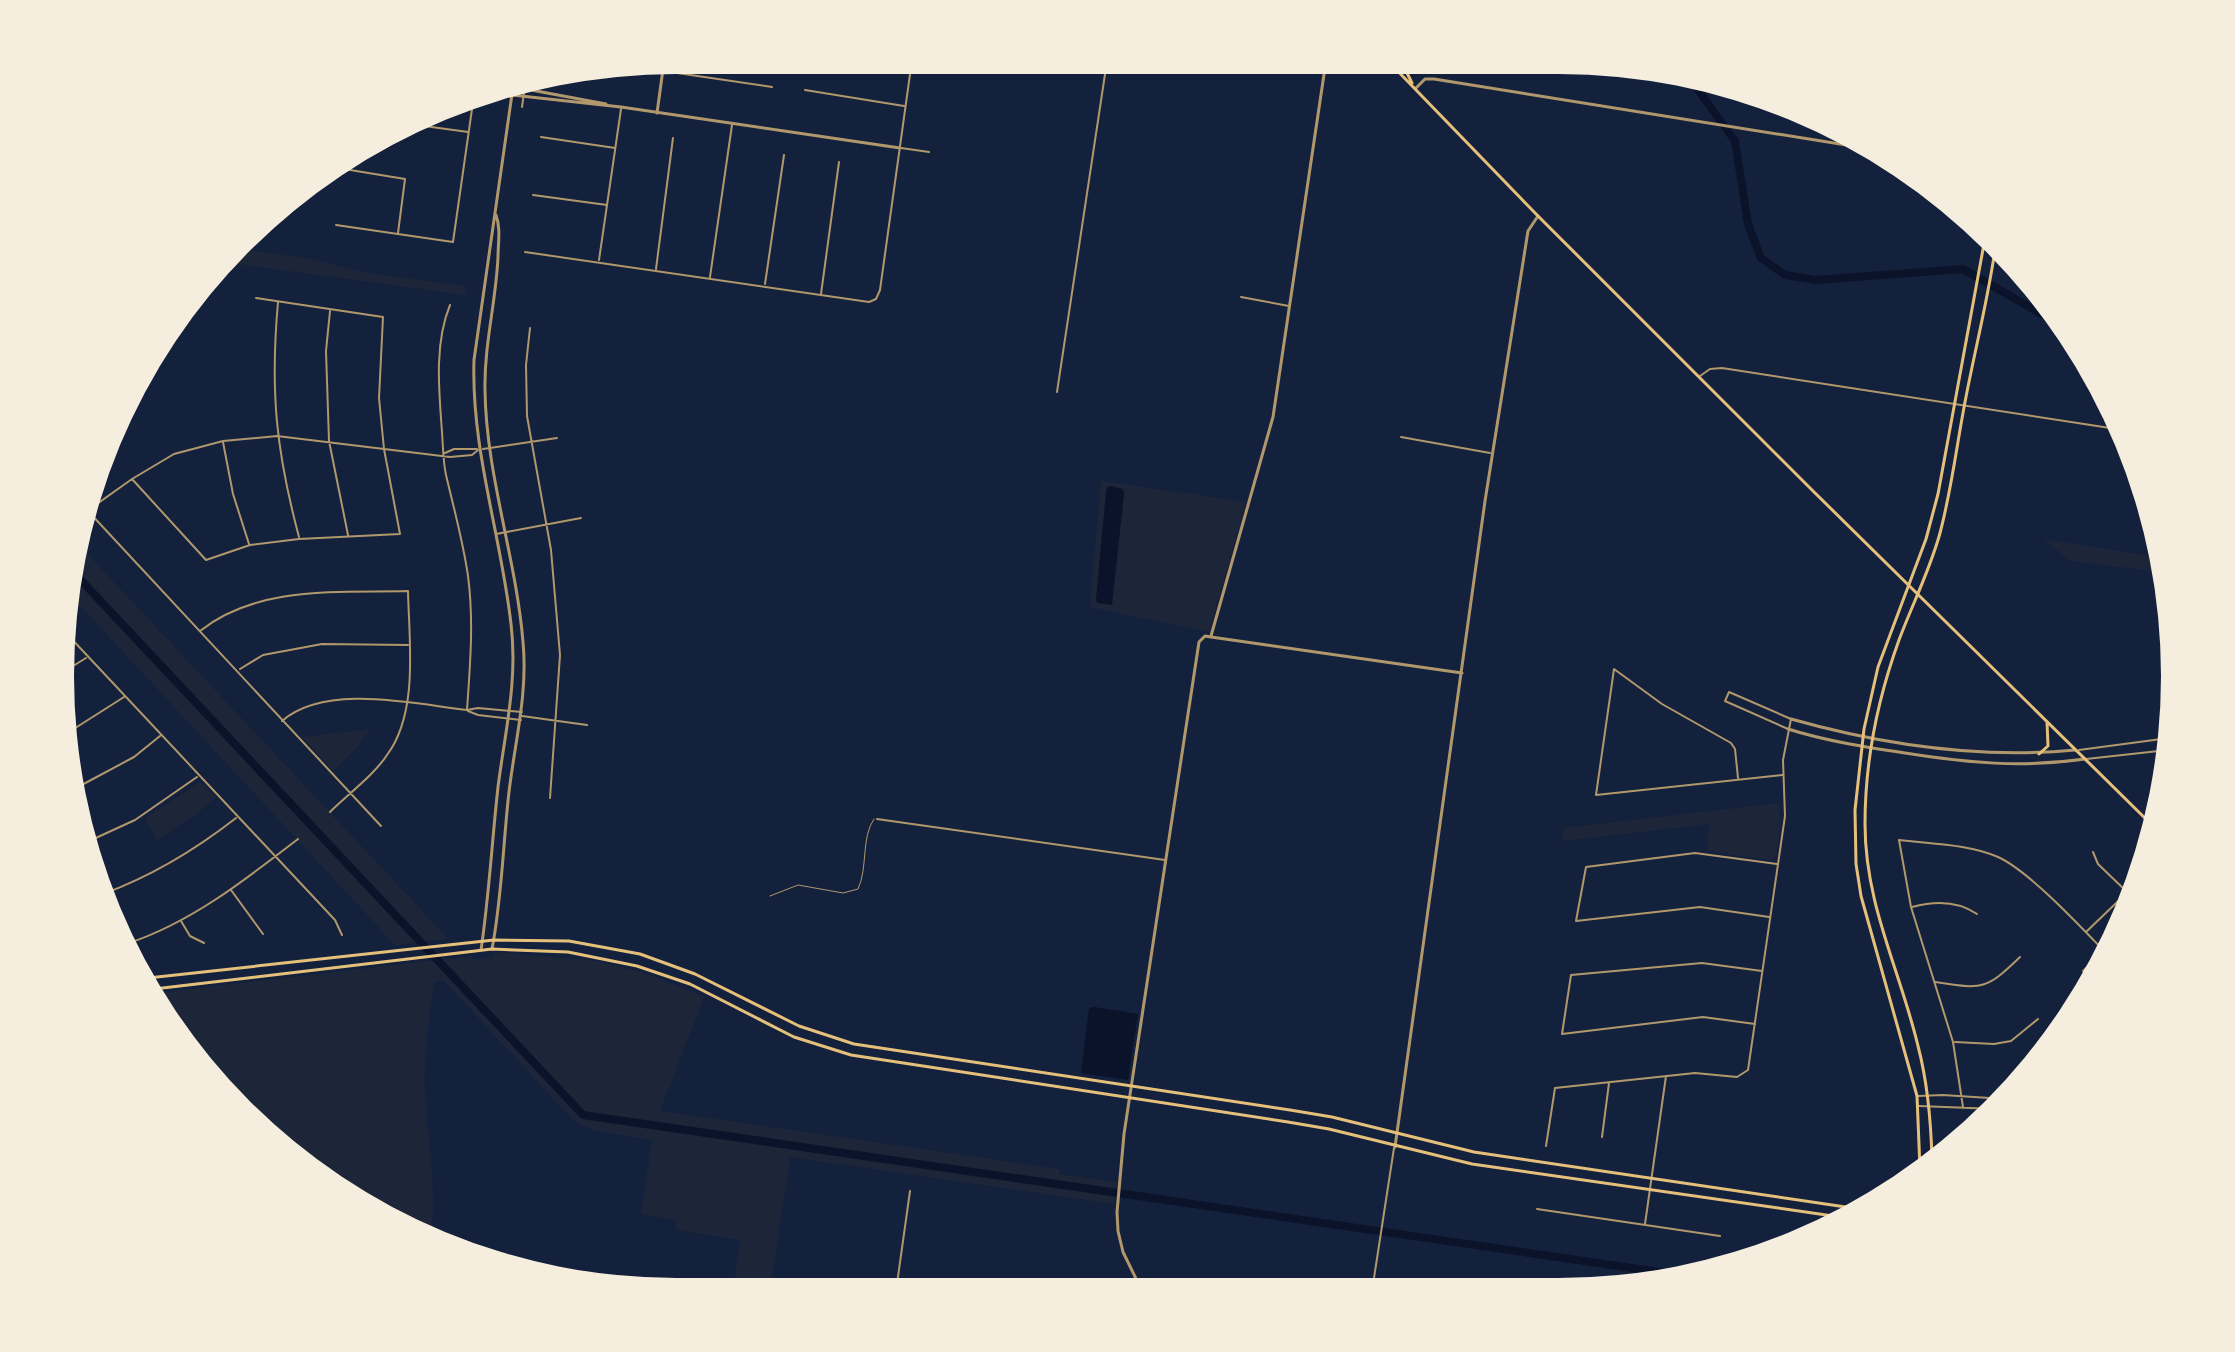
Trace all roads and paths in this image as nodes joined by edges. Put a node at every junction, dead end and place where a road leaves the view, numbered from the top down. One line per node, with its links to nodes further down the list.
1 (662, 74): 19 (street)
2 (683, 74): 8 (street)
3 (910, 74): 15 (street)
4 (1105, 74): 58 (street)
5 (1324, 74): 52 (street)
6 (1401, 74): 9 (main road)
7 (1408, 74): 9 (main road)
8 (772, 87)
9 (1415, 88): 25 (street); 35 (main road)
10 (542, 90): 17 (street)
11 (805, 90): 15 (street)
12 (518, 96): 13 (street)
13 (524, 96): 16 (street); 17 (street)
14 (512, 97): 34 (street)
15 (906, 106): 27 (street)
16 (522, 107)
17 (621, 107): 19 (street); 26 (street)
18 (472, 110): 22 (street)
19 (657, 113): 20 (street)
20 (732, 124): 27 (street); 43 (street)
21 (430, 127): 22 (street)
22 (469, 132): 37 (street)
23 (541, 137): 26 (street)
24 (673, 138): 42 (street)
25 (1840, 144)
26 (615, 148): 33 (street)
27 (900, 148): 28 (street); 47 (street)
28 (929, 152)
29 (784, 155): 44 (street)
30 (839, 162): 47 (street)
31 (350, 170): 37 (street)
32 (533, 195): 33 (street)
33 (607, 205): 41 (street)
34 (496, 214): 45 (street); 46 (street)
35 (1538, 216): 57 (main road); 71 (street)
36 (336, 225): 37 (street)
37 (398, 234)
38 (1984, 249): 55 (main road)
39 (525, 252): 41 (street)
40 (1994, 259): 56 (main road)
41 (599, 262): 42 (street)
42 (656, 270): 43 (street)
43 (710, 278): 44 (street)
44 (765, 287): 47 (street)
45 (483, 289): 46 (street); 70 (street)
46 (495, 291): 68 (street)
47 (821, 295)
48 (1241, 297): 52 (street)
49 (256, 298): 50 (street)
50 (278, 302): 53 (street); 62 (street)
51 (450, 305): 72 (street)
52 (1290, 306): 88 (street)
53 (330, 309): 66 (street); 69 (street)
54 (530, 328): 67 (street)
55 (1967, 335): 56 (main road); 59 (main road)
56 (1979, 338): 60 (main road)
57 (1699, 377): 59 (street); 85 (main road)
58 (1057, 392)
59 (1953, 404): 60 (street); 74 (main road)
60 (1964, 406): 61 (street); 75 (main road)
61 (2107, 428)
62 (277, 436): 65 (street); 66 (street); 83 (street)
63 (1401, 437): 71 (street)
64 (557, 438): 67 (street)
65 (223, 441): 73 (street); 84 (street)
66 (329, 441): 69 (street); 82 (street)
67 (530, 443): 68 (street); 79 (street)
68 (490, 448): 70 (street); 80 (street)
69 (384, 449): 72 (street); 82 (street)
70 (479, 450): 72 (street); 72 (street); 81 (street)
71 (1492, 453): 96 (street)
72 (444, 454): 99 (street)
73 (132, 479): 76 (street); 84 (street)
74 (1938, 494): 75 (main road); 85 (main road)
75 (1949, 496): 86 (main road)
76 (100, 502)
77 (581, 518): 79 (street)
78 (95, 519): 87 (street)
79 (546, 525): 80 (street); 105 (street)
80 (506, 532): 81 (street); 101 (street)
81 (495, 534): 100 (street)
82 (349, 536): 83 (street)
83 (299, 539): 84 (street)
84 (250, 545)
85 (1909, 584): 86 (main road); 93 (main road)
86 (1918, 593): 94 (main road); 106 (main road)
87 (200, 631): 90 (street); 95 (street)
88 (1211, 637): 96 (street); 137 (street)
89 (75, 643): 91 (street)
90 (409, 645): 95 (street); 98 (street)
91 (87, 657): 92 (street); 97 (street)
92 (74, 665)
93 (1878, 667): 94 (main road); 111 (main road)
94 (1889, 670): 112 (main road)
95 (238, 671): 104 (street)
96 (1462, 673): 188 (street)
97 (125, 696): 108 (street); 110 (street)
98 (407, 703): 99 (street); 104 (street); 126 (street)
99 (467, 710): 100 (street); 102 (street)
100 (511, 711): 101 (street); 102 (street)
101 (522, 716): 102 (street); 105 (street); 154 (street)
102 (510, 719): 155 (street)
103 (1791, 719): 109 (street); 109 (street); 111 (street)
104 (281, 721): 126 (street)
105 (557, 721): 107 (street); 127 (street)
106 (2047, 722): 116 (main road); 119 (main road)
107 (587, 725)
108 (76, 727)
109 (1788, 729): 114 (street); 122 (street)
110 (161, 735): 123 (street); 125 (street)
111 (1863, 735): 112 (street); 114 (main road)
112 (1874, 737): 115 (main road); 118 (street)
113 (2158, 739): 116 (street)
114 (1861, 746): 115 (street); 140 (main road)
115 (1872, 748): 121 (street); 138 (main road)
116 (2075, 750): 119 (street); 120 (main road)
117 (2156, 751): 120 (street)
118 (1963, 752): 119 (street); 121 (street)
119 (2039, 754)
120 (2085, 759): 121 (street); 130 (main road)
121 (1962, 762)
122 (1783, 775): 124 (street); 139 (street)
123 (198, 776): 129 (street); 133 (street)
124 (1738, 778): 124 (street)
125 (84, 784)
126 (349, 793): 128 (street); 132 (street)
127 (550, 798)
128 (330, 812)
129 (237, 817): 136 (street); 143 (street)
130 (2144, 817)
131 (877, 819): 137 (street); 144 (lane)
132 (381, 826)
133 (97, 838)
134 (298, 839): 136 (street)
135 (2093, 852): 141 (street)
136 (275, 857): 142 (street); 152 (street)
137 (1166, 860): 178 (street)
138 (1868, 863): 140 (main road); 180 (main road)
139 (1778, 864): 148 (street); 148 (street)
140 (1856, 864): 179 (main road)
141 (2122, 887)
142 (230, 889): 149 (street); 151 (street)
143 (114, 890)
144 (770, 896)
145 (2116, 902): 150 (street)
146 (1911, 907): 147 (street); 150 (street); 167 (street)
147 (1977, 914)
148 (1770, 917): 164 (street)
149 (181, 919): 153 (street); 156 (street)
150 (2085, 933): 157 (street)
151 (263, 934)
152 (342, 935)
153 (135, 940)
154 (494, 940): 155 (main road); 158 (street); 172 (main road)
155 (482, 941): 159 (street); 160 (main road)
156 (204, 943)
157 (2097, 945)
158 (492, 949): 159 (main road); 173 (main road)
159 (481, 950): 162 (main road)
160 (344, 956): 162 (main road); 163 (main road)
161 (2020, 957): 167 (street)
162 (345, 965): 166 (main road)
163 (243, 967): 165 (main road); 166 (main road)
164 (1763, 971): 170 (street); 170 (street)
165 (155, 977)
166 (244, 979): 168 (main road)
167 (1934, 982): 171 (street)
168 (162, 988)
169 (2038, 1019): 171 (street)
170 (1755, 1024): 176 (street)
171 (1953, 1042): 181 (street)
172 (854, 1044): 173 (main road); 174 (main road)
173 (851, 1055): 175 (main road)
174 (946, 1059): 175 (main road); 178 (main road)
175 (944, 1070): 183 (main road)
176 (1666, 1076): 177 (street); 194 (street)
177 (1610, 1082): 189 (street); 190 (street)
178 (1132, 1086): 183 (street); 188 (main road)
179 (1917, 1096): 180 (street); 184 (main road)
180 (1928, 1096): 181 (street); 185 (main road)
181 (1963, 1096): 182 (street); 186 (street)
182 (1989, 1098)
183 (1130, 1099): 191 (main road); 205 (street)
184 (1918, 1106): 185 (street); 193 (main road)
185 (1930, 1106): 186 (street); 192 (main road)
186 (1963, 1107): 187 (street)
187 (1979, 1108)
188 (1397, 1134): 191 (street); 194 (main road)
189 (1602, 1137)
190 (1546, 1146)
191 (1395, 1147): 195 (main road); 206 (street)
192 (1932, 1149)
193 (1920, 1158)
194 (1652, 1178): 195 (street); 197 (main road)
195 (1650, 1190): 200 (main road); 202 (street)
196 (910, 1191): 204 (street)
197 (1797, 1200): 198 (main road); 200 (main road)
198 (1842, 1207)
199 (1537, 1209): 202 (street)
200 (1795, 1211): 201 (main road)
201 (1826, 1215)
202 (1645, 1225): 203 (street)
203 (1720, 1236)
204 (898, 1278)
205 (1136, 1278)
206 (1374, 1278)

